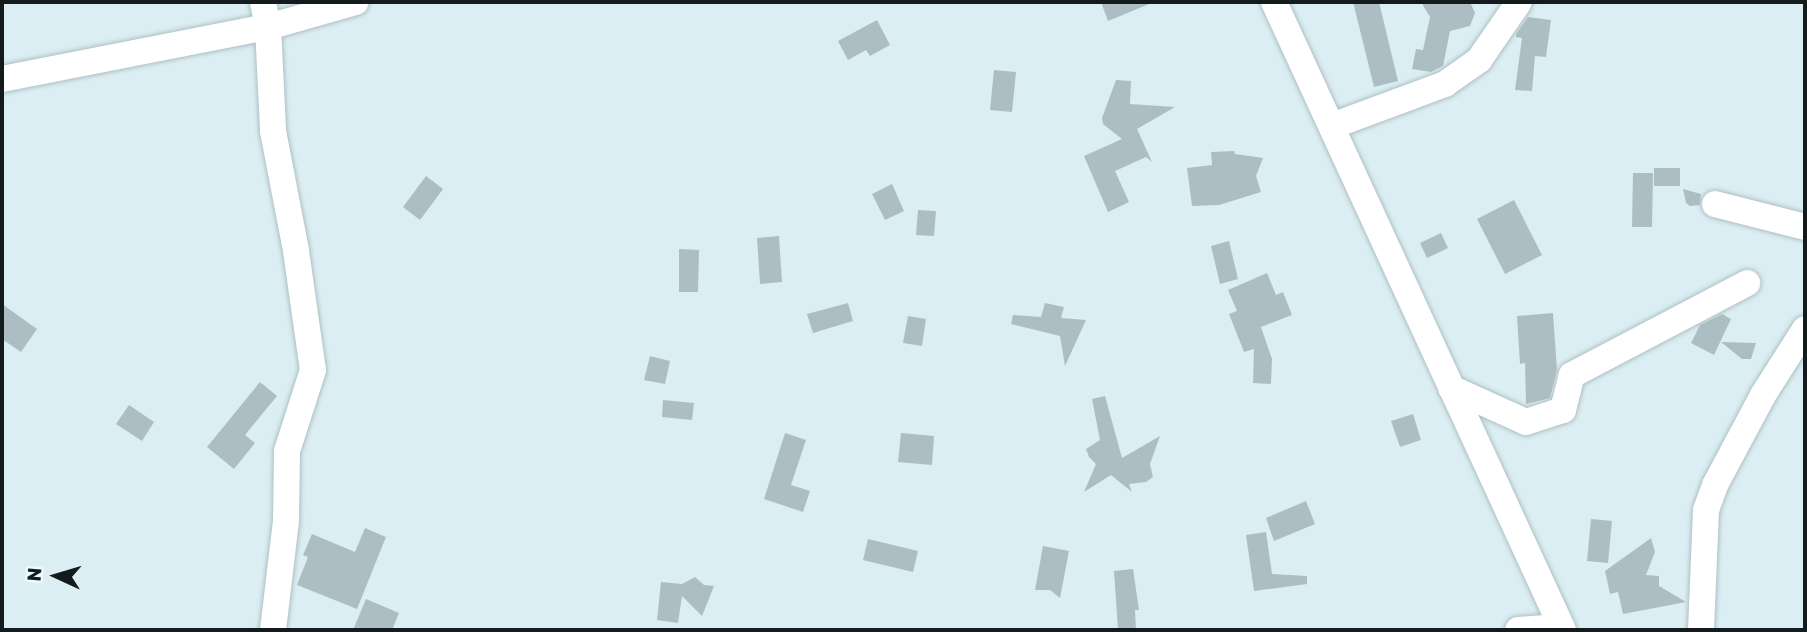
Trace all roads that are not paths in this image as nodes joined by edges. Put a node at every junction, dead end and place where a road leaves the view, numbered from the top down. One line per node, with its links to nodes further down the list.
1 (356, 2): 4 (street)
2 (1274, 2): 6 (street)
3 (1519, 2): 6 (street)
4 (265, 14): 5 (street); 13 (street)
5 (2, 79)
6 (1332, 125): 11 (street)
7 (1715, 204): 8 (street)
8 (1805, 227)
9 (1747, 283): 11 (street)
10 (1805, 329): 15 (street)
11 (1451, 388): 12 (street)
12 (1562, 629): 14 (street)
13 (273, 630)
14 (1518, 630)
15 (1701, 630)

